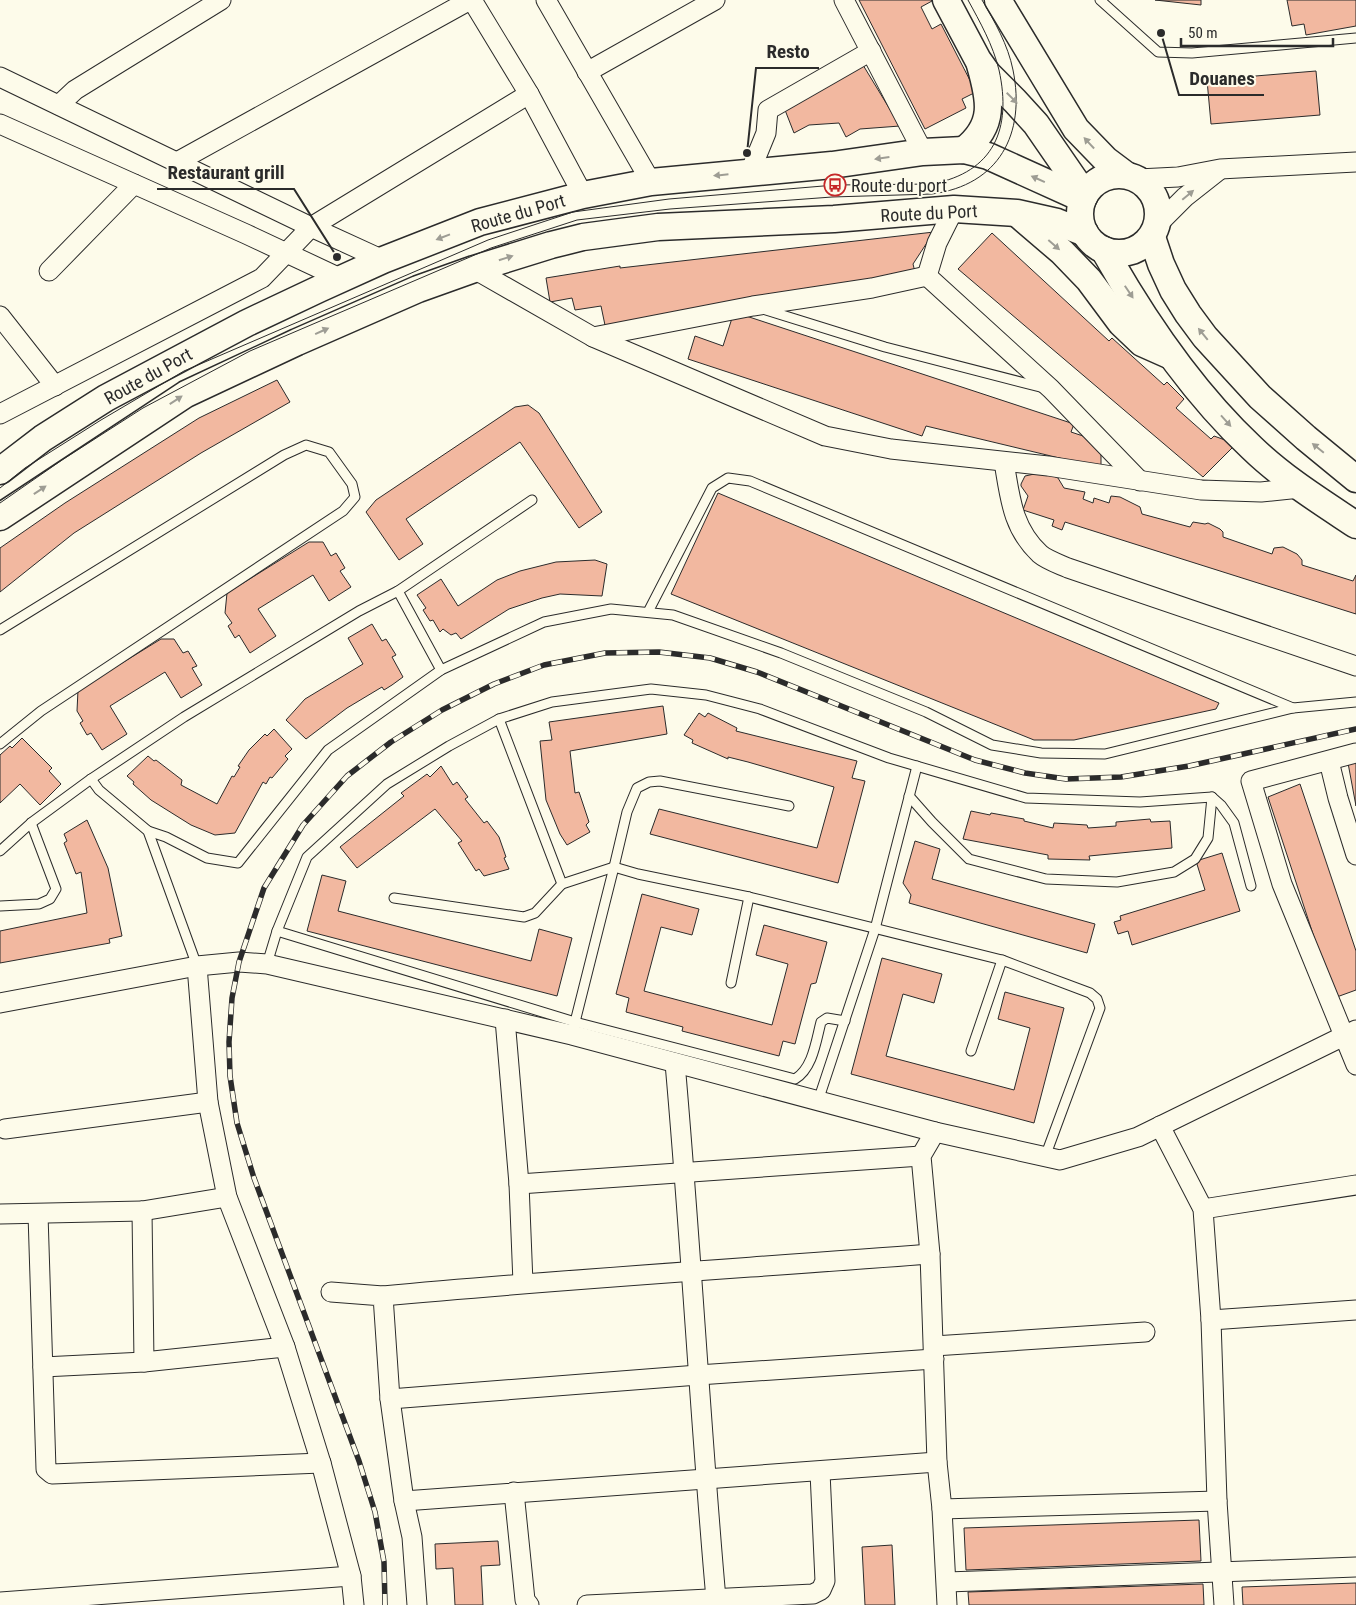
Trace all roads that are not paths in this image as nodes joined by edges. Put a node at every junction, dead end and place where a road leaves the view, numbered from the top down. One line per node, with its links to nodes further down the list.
1 (221, 0): 15 (street)
2 (471, 0): 14 (street); 19 (street)
3 (546, 0): 12 (street)
4 (715, 0): 12 (street)
5 (844, 0): 10 (street)
6 (946, 0): 11 (main road)
7 (998, 0): 23 (main road, one-way to 7)
8 (1100, 0): 9 (lane)
9 (1356, 38)
10 (871, 51): 18 (street); 22 (street)
11 (978, 60): 17 (main road); 27 (main road, one-way to 27)
12 (587, 72): 24 (street)
13 (0, 77): 15 (street)
14 (529, 94): 26 (street); 30 (street)
15 (59, 105): 19 (street)
16 (0, 124): 25 (street)
17 (964, 150): 18 (main road, Route du Port); 27 (main road, Route du Port, one-way to 17)
18 (922, 152): 22 (main road, Route du Port, one-way to 22)
19 (177, 162): 30 (street)
20 (1356, 162): 21 (street)
21 (1220, 169): 23 (street); 31 (street, one-way to 21)
22 (750, 172): 24 (main road, Route du Port, one-way to 24)
23 (1132, 177): 27 (main road); 31 (main road)
24 (651, 182): 26 (main road, Route du Port)
25 (134, 184): 33 (street); 36 (street)
26 (583, 195): 34 (main road, Route du Port, one-way to 34)
27 (1084, 197): 32 (main road)
28 (954, 210): 29 (main road, Route du Port); 35 (main road, Route du Port, one-way to 28); 37 (street)
29 (1018, 213): 32 (main road, Route du Port); 39 (main road, one-way to 39)
30 (311, 227): 33 (street); 34 (street)
31 (1155, 230): 32 (main road); 49 (main road, one-way to 31)
32 (1094, 242): 39 (main road); 43 (main road, one-way to 43)
33 (286, 253): 38 (street); 44 (street)
34 (383, 260): 38 (main road, Route du Port)
35 (474, 269): 42 (street); 53 (main road, Route du Port, one-way to 35)
36 (49, 271)
37 (927, 276): 40 (street); 45 (street)
38 (342, 279): 48 (main road, Route du Port)
39 (1089, 280): 43 (main road)
40 (753, 306): 42 (street); 45 (lane)
41 (0, 316): 44 (street)
42 (593, 337): 47 (street)
43 (1172, 356): 51 (main road, one-way to 51)
44 (56, 386): 46 (street)
45 (1051, 390): 50 (street)
46 (0, 414)
47 (1004, 462): 50 (street); 58 (street)
48 (0, 471)
49 (1356, 479)
50 (1140, 480): 51 (street)
51 (1300, 488): 54 (main road)
52 (532, 500): 55 (lane)
53 (0, 517)
54 (1356, 525)
55 (398, 591): 59 (lane); 67 (lane)
56 (648, 612): 59 (lane); 61 (lane); 61 (lane)
57 (0, 630): 63 (lane)
58 (1356, 666)
59 (441, 670): 72 (lane)
60 (1356, 702): 61 (lane)
61 (1293, 708)
62 (499, 718): 66 (lane); 76 (lane); 82 (lane)
63 (0, 744)
64 (1356, 753): 65 (street)
65 (1329, 761): 74 (street); 91 (street)
66 (917, 766): 68 (lane); 69 (lane)
67 (90, 779): 71 (lane); 72 (lane)
68 (909, 796): 69 (lane); 81 (lane)
69 (1212, 797): 77 (lane)
70 (789, 806): 75 (lane)
71 (31, 823): 73 (lane); 80 (lane)
72 (148, 831): 85 (lane)
73 (0, 851)
74 (1356, 855)
75 (614, 867): 76 (lane); 78 (lane); 90 (lane)
76 (562, 884): 79 (lane)
77 (1251, 886)
78 (749, 897): 81 (lane); 86 (lane)
79 (394, 898)
80 (0, 906)
81 (875, 929): 83 (lane); 89 (lane)
82 (277, 931): 84 (lane); 90 (lane)
83 (1002, 960): 92 (lane); 101 (lane)
84 (267, 964): 85 (street); 88 (street)
85 (197, 966): 87 (street); 96 (street)
86 (730, 983)
87 (0, 1003)
88 (505, 1019): 90 (street); 103 (street)
89 (845, 1020): 90 (lane); 95 (lane)
90 (574, 1029): 93 (street)
91 (1349, 1033): 94 (street); 97 (street)
92 (971, 1052)
93 (675, 1063): 95 (street); 102 (street)
94 (1356, 1065)
95 (818, 1101): 99 (street)
96 (208, 1102): 98 (street); 105 (street)
97 (1160, 1126): 101 (street); 106 (street)
98 (5, 1130)
99 (935, 1132): 100 (street); 101 (street)
100 (922, 1156): 102 (street); 110 (street)
101 (1044, 1157)
102 (685, 1173): 103 (street); 111 (street)
103 (518, 1184): 112 (street)
104 (1356, 1185): 106 (street)
105 (227, 1197): 107 (street); 118 (street)
106 (1203, 1209): 116 (street)
107 (142, 1211): 109 (street); 120 (street)
108 (0, 1214): 109 (street)
109 (38, 1214): 121 (street)
110 (930, 1254): 111 (street); 119 (street)
111 (692, 1273): 112 (street); 122 (street)
112 (523, 1283): 114 (street)
113 (331, 1292): 114 (street)
114 (382, 1296): 123 (street)
115 (1356, 1310): 116 (street)
116 (1211, 1320): 130 (street)
117 (1144, 1332): 119 (street)
118 (285, 1348): 120 (street); 125 (street)
119 (934, 1353): 122 (street); 124 (street)
120 (144, 1362): 121 (street)
121 (43, 1367): 125 (street)
122 (698, 1375): 123 (street); 127 (street)
123 (390, 1399): 129 (street)
124 (937, 1462): 126 (street); 131 (street)
125 (321, 1463): 134 (street)
126 (820, 1472): 127 (street); 136 (street)
127 (705, 1478): 128 (street); 136 (street)
128 (514, 1492): 129 (street); 140 (street)
129 (404, 1501): 139 (street)
130 (1217, 1501): 131 (street); 133 (street)
131 (942, 1509): 135 (street)
132 (1356, 1567): 133 (street)
133 (1222, 1573): 135 (street); 143 (street)
134 (351, 1576): 137 (street); 138 (street)
135 (946, 1582): 142 (street)
136 (716, 1598): 141 (street)
137 (0, 1602)
138 (354, 1605)
139 (417, 1605)
140 (529, 1605)
141 (587, 1605)
142 (947, 1605)
143 (1224, 1605)

